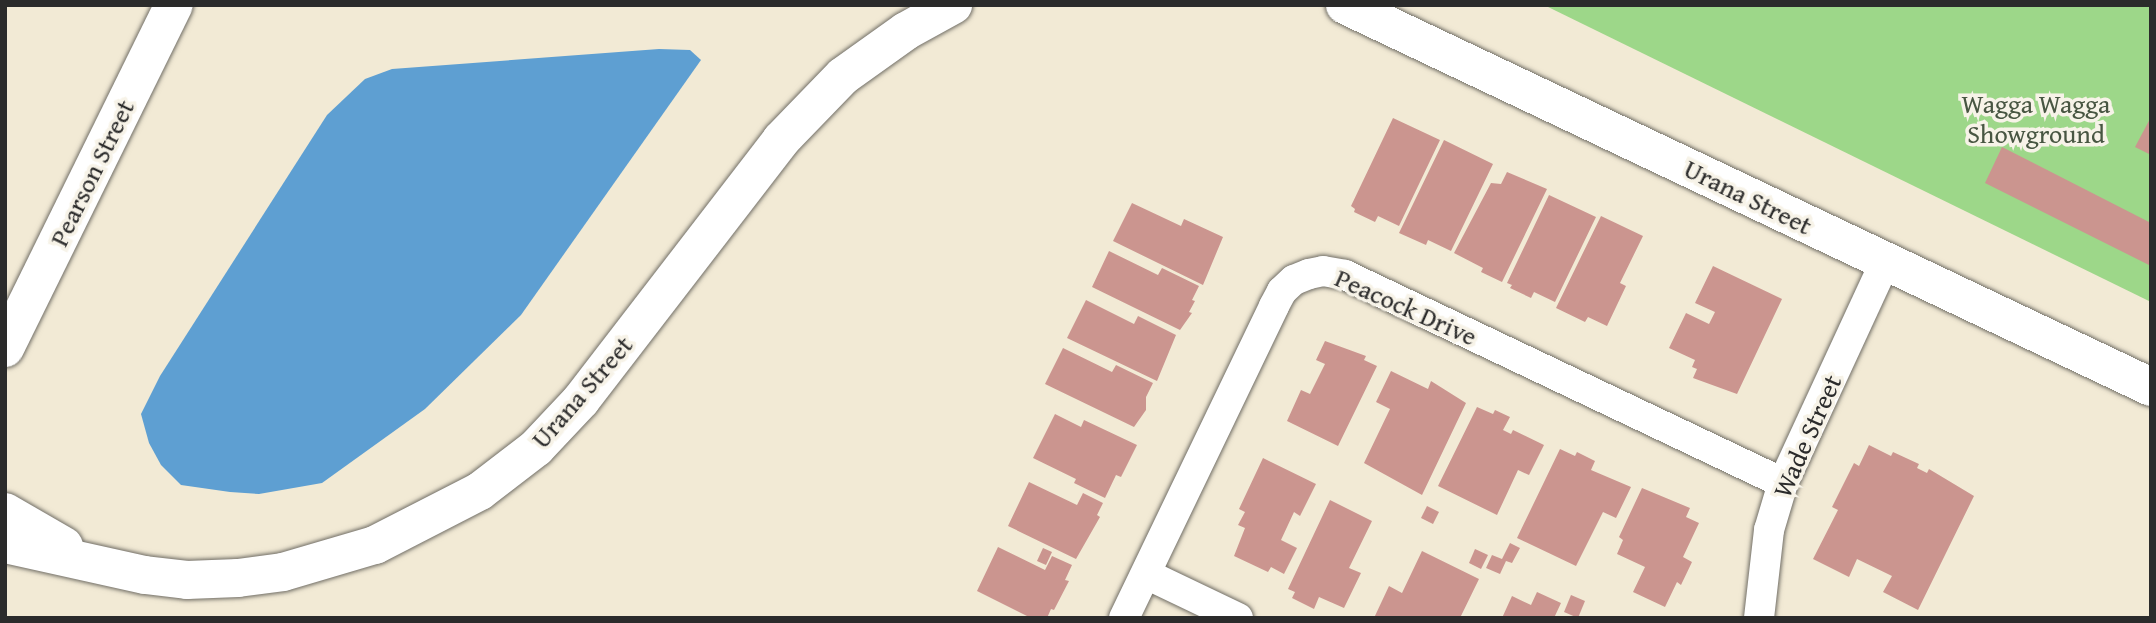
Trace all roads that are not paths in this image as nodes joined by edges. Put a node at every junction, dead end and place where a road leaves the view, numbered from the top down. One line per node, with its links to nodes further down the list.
1 (174, 5): 5 (street, Pearson Street)
2 (953, 5): 10 (street, Urana Street)
3 (1345, 5): 4 (street, Urana Street)
4 (1885, 262): 6 (street, Urana Street); 7 (street, Wade Street)
5 (7, 348)
6 (2151, 387)
7 (1783, 483): 11 (street, Peacock Drive); 14 (street, Wade Street)
8 (5, 512): 10 (street, Urana Street)
9 (5, 544): 10 (street, Urana Street)
10 (100, 567)
11 (1146, 574): 12 (street, Peacock Drive); 13 (street)
12 (1124, 618)
13 (1238, 618)
14 (1759, 618)

